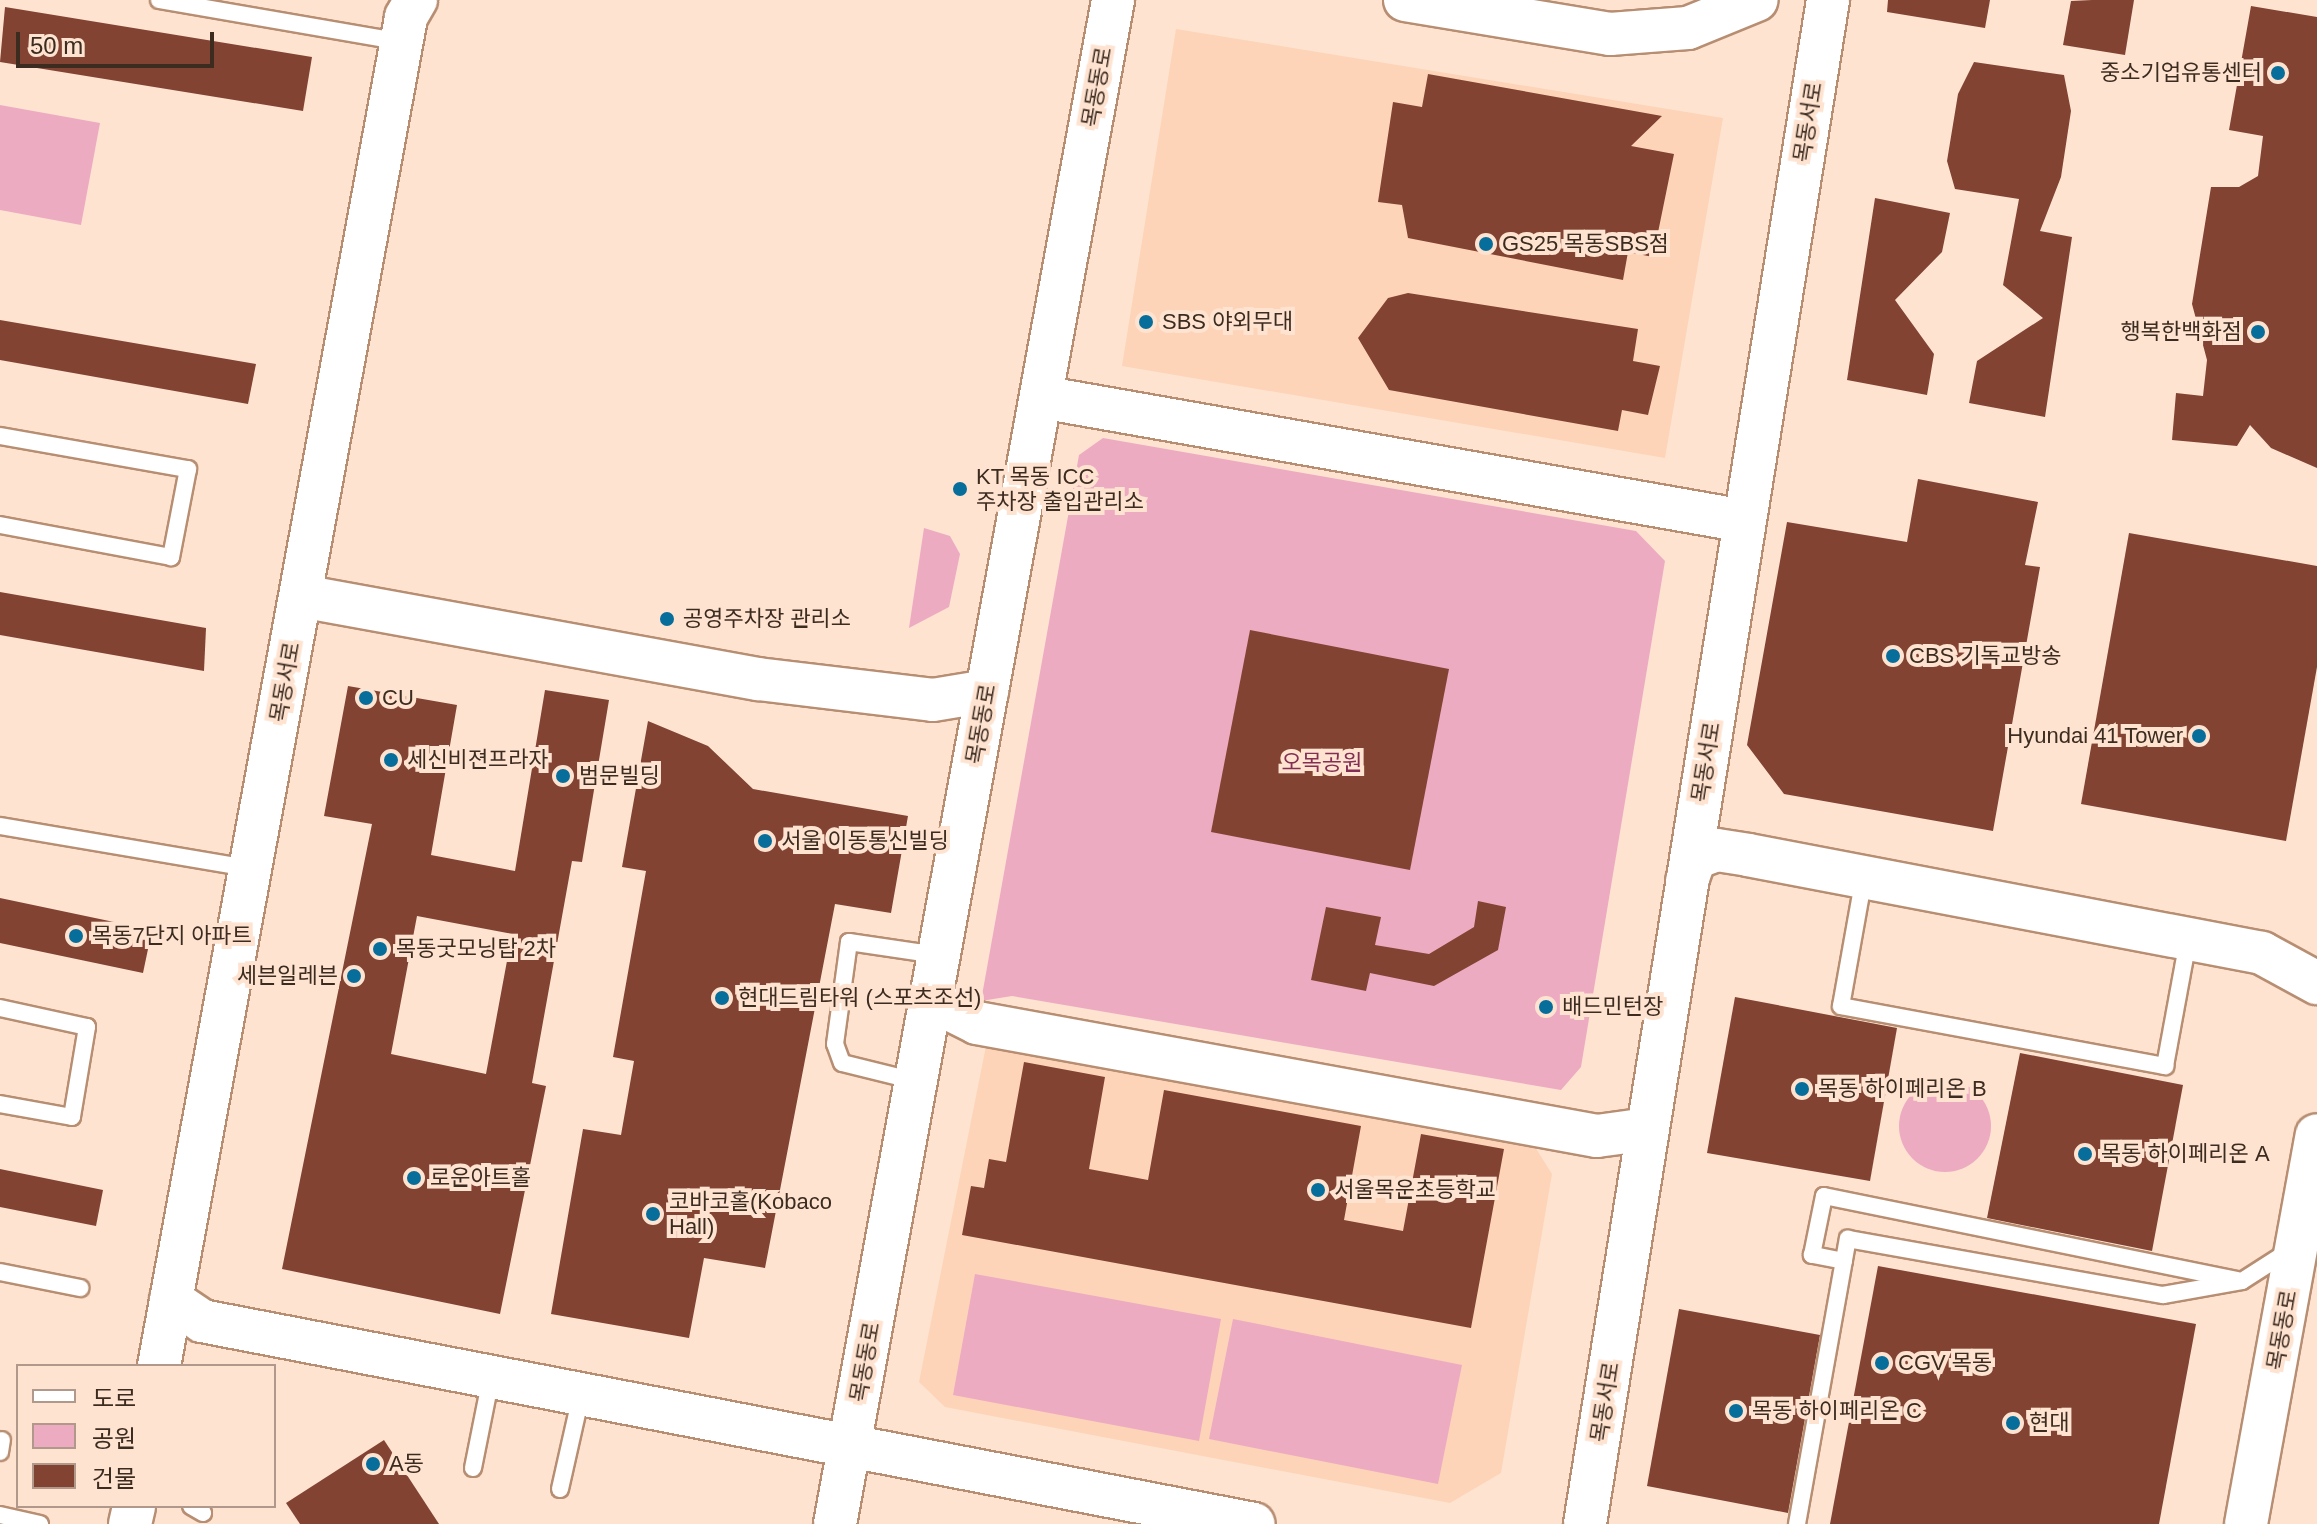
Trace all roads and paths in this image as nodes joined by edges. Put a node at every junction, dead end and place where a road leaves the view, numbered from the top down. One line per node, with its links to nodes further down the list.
1 (159, 0): 7 (lane)
2 (416, 0): 7 (street, 목동서로)
3 (1113, 0): 8 (street, 목동동로)
4 (1405, 0): 5 (street)
5 (1757, 0)
6 (1828, 0): 10 (street, 목동서로)
7 (402, 42): 12 (street, 목동서로)
8 (1041, 397): 10 (street); 13 (street, 목동동로)
9 (0, 436): 11 (lane)
10 (1744, 521): 17 (street, 목동서로)
11 (0, 525)
12 (301, 596): 13 (street); 15 (street, 목동서로)
13 (987, 691): 19 (street, 목동동로)
14 (0, 826): 15 (lane)
15 (251, 869): 32 (street, 목동서로)
16 (1864, 877): 17 (street); 18 (street); 18 (lane)
17 (1687, 881): 25 (street, 목동서로)
18 (2189, 939): 20 (street)
19 (939, 955): 21 (street, 목동동로); 23 (lane)
20 (2317, 983)
21 (931, 1000): 23 (street, 목동동로); 25 (street)
22 (0, 1008): 24 (lane)
23 (916, 1081): 36 (street, 목동동로)
24 (0, 1104)
25 (1648, 1129): 43 (street, 목동서로)
26 (2317, 1135): 27 (street, 목동동로)
27 (2297, 1244): 30 (lane); 45 (street, 목동동로)
28 (1844, 1261): 30 (lane); 30 (lane); 44 (lane)
29 (0, 1272): 31 (lane)
30 (2242, 1281)
31 (80, 1288)
32 (171, 1300): 33 (street, 목동서로); 34 (street)
33 (159, 1364)
34 (491, 1378): 35 (street); 37 (lane)
35 (581, 1396): 36 (street); 38 (lane)
36 (849, 1448): 41 (street, 목동동로); 42 (street)
37 (473, 1468)
38 (560, 1489)
39 (0, 1515): 40 (lane)
40 (40, 1524)
41 (835, 1524)
42 (1254, 1524)
43 (1585, 1524)
44 (1797, 1524)
45 (2246, 1524)

